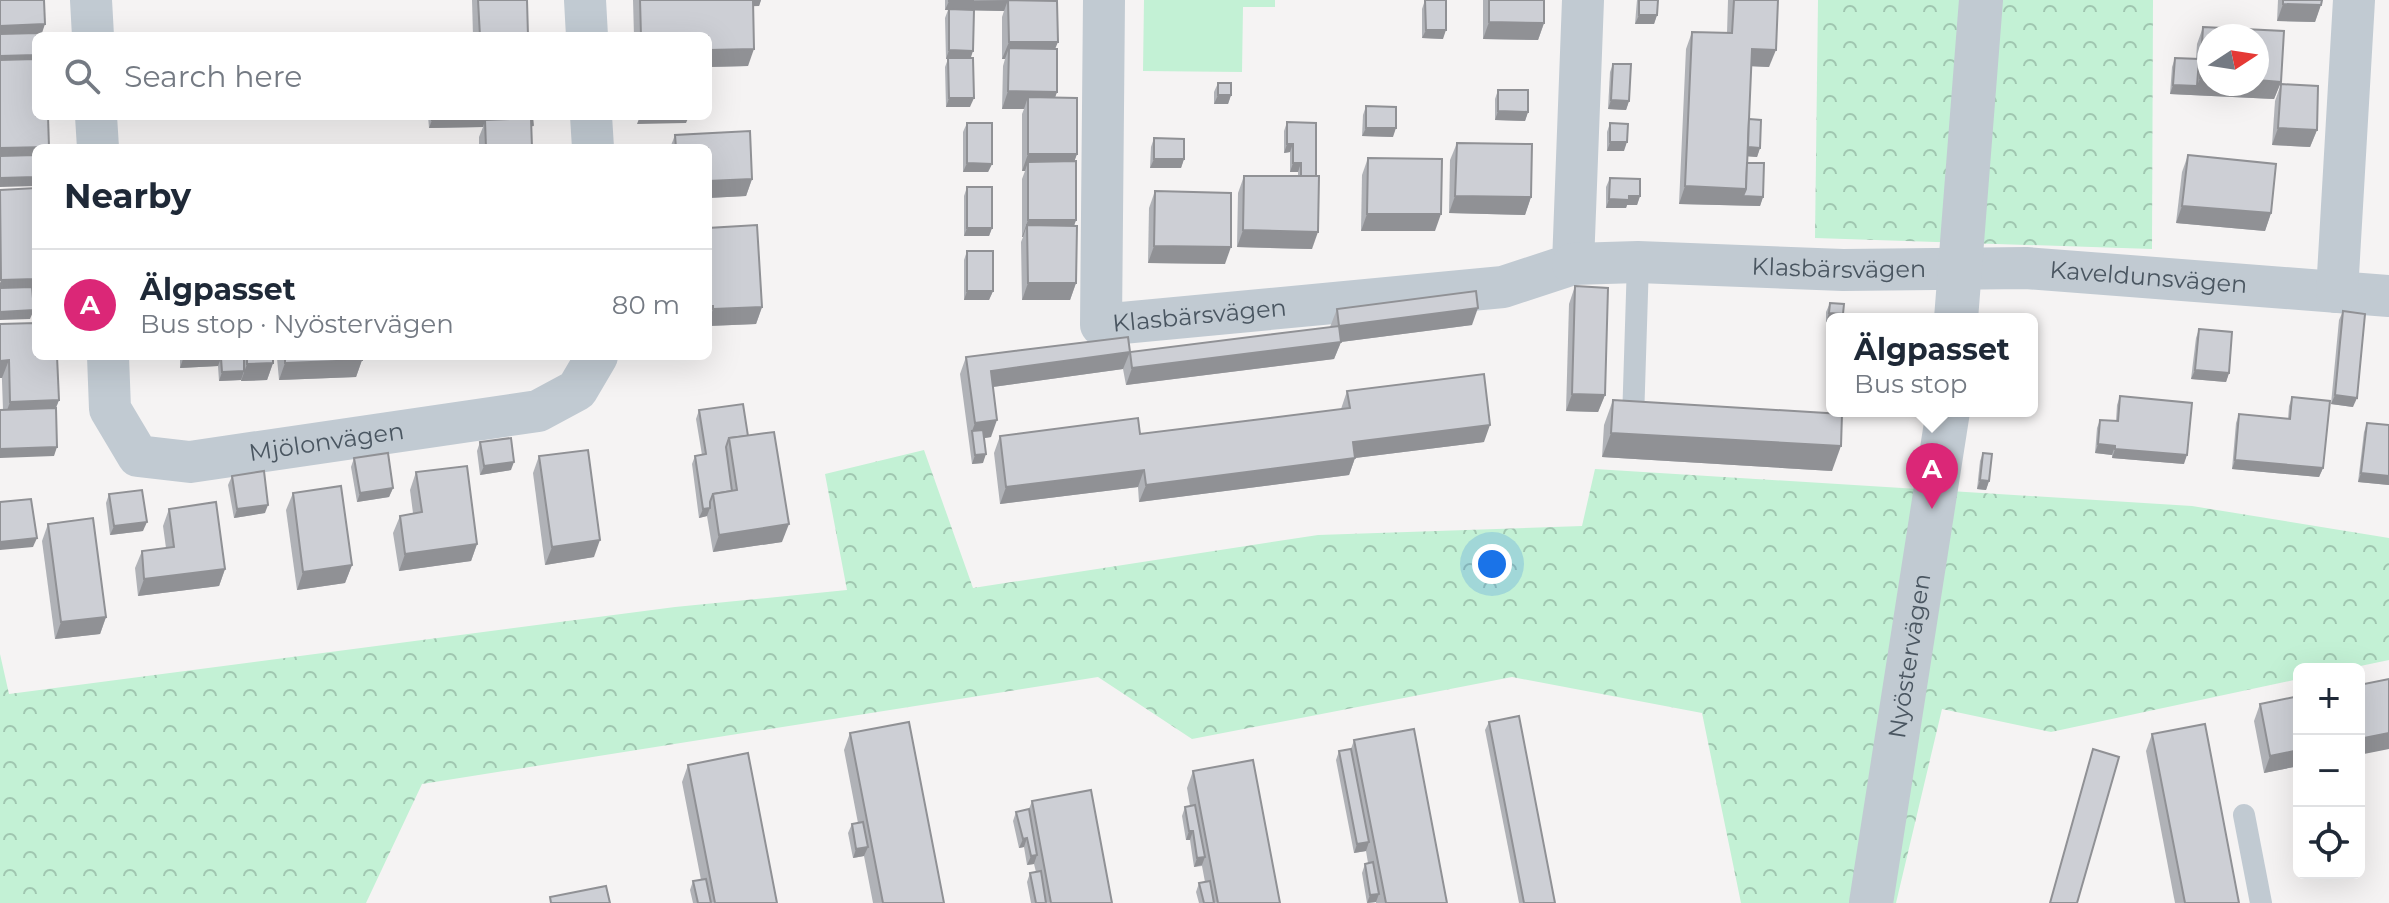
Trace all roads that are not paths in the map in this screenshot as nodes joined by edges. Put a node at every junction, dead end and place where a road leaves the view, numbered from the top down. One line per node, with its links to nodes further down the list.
1 (91, 0): 7 (street)
2 (585, 0): 8 (street)
3 (1104, 0): 14 (street, Klasbärsvägen)
4 (1583, 0): 14 (street)
5 (1981, 0): 15 (street)
6 (2354, 0): 16 (street)
7 (93, 32)
8 (587, 32)
9 (96, 120): 11 (street)
10 (591, 120): 12 (street)
11 (98, 144)
12 (593, 144)
13 (1638, 262): 14 (street, Klasbärsvägen); 15 (street, Klasbärsvägen); 22 (lane)
14 (1573, 264)
15 (1961, 270): 16 (street, Kaveldunsvägen); 18 (street)
16 (2337, 292): 17 (street, Kaveldunsvägen)
17 (2389, 296)
18 (1957, 313)
19 (108, 360): 20 (street, Mjölonvägen)
20 (595, 360)
21 (1947, 417): 24 (street, Nyöstervägen)
22 (1633, 420)
23 (2244, 815): 25 (lane)
24 (1871, 903)
25 (2261, 903)

